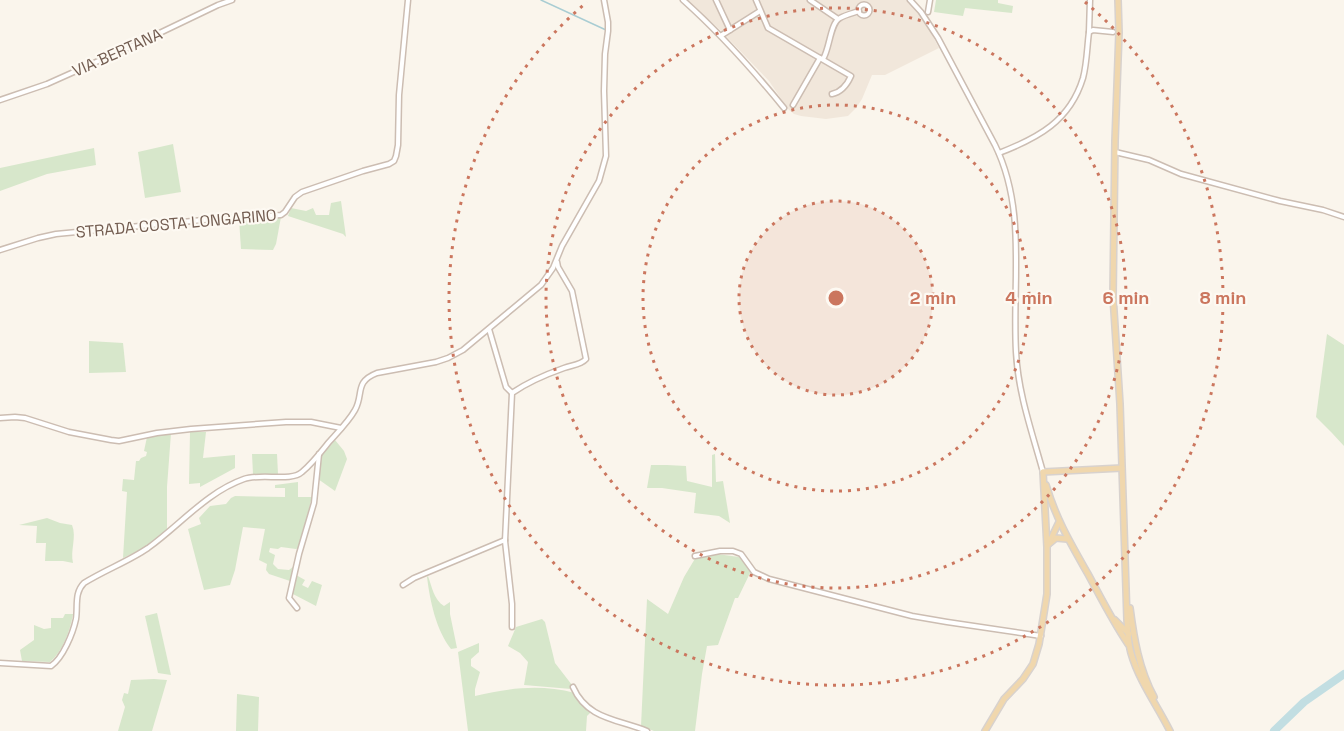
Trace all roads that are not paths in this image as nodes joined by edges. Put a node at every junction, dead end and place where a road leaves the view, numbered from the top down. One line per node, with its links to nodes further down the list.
1 (232, 0): 23 (street, VIA BERTANA)
2 (408, 0): 29 (street, STRADA COSTA LONGARINO)
3 (604, 0): 30 (street)
4 (683, 0): 20 (street)
5 (716, 0): 17 (street)
6 (756, 0): 13 (street)
7 (810, 0): 16 (street)
8 (930, 0): 15 (street)
9 (1089, 0): 18 (street)
10 (1118, 0): 26 (main road)
11 (913, 1): 27 (street)
12 (862, 2): 14 (street); 14 (street)
13 (760, 11): 17 (street); 21 (street)
14 (859, 11): 16 (street)
15 (928, 12)
16 (838, 19): 21 (street)
17 (730, 30): 20 (street)
18 (1089, 32): 19 (street); 27 (street)
19 (1113, 32)
20 (722, 35): 25 (street)
21 (822, 58): 22 (street); 24 (street)
22 (832, 94)
23 (0, 100)
24 (793, 105)
25 (784, 108)
26 (1115, 152): 28 (street); 36 (main road)
27 (999, 153): 37 (street)
28 (1344, 217)
29 (0, 250)
30 (556, 261): 31 (street); 32 (street)
31 (489, 329): 32 (street); 34 (street)
32 (512, 393): 41 (street)
33 (0, 418): 34 (street)
34 (341, 428): 35 (street)
35 (319, 453): 46 (street); 54 (street)
36 (1122, 468): 37 (main road); 44 (main road)
37 (1043, 472): 38 (main road); 39 (main road)
38 (1058, 520): 39 (main road); 40 (main road); 42 (main road)
39 (1046, 525): 42 (main road)
40 (1068, 539): 42 (main road); 48 (main road)
41 (505, 540): 45 (street); 49 (street)
42 (1047, 547): 51 (main road)
43 (695, 556): 51 (street)
44 (1126, 577): 47 (main road); 53 (main road)
45 (403, 585)
46 (297, 608)
47 (1127, 615): 48 (main road); 50 (main road)
48 (1112, 617): 50 (main road); 52 (main road)
49 (512, 627)
50 (1128, 633): 52 (main road); 53 (main road)
51 (1041, 636): 58 (main road)
52 (1130, 645): 56 (main road)
53 (1136, 650): 56 (main road)
54 (0, 663)
55 (573, 687): 57 (street)
56 (1159, 710): 59 (main road)
57 (647, 731)
58 (986, 731)
59 (1170, 731)

